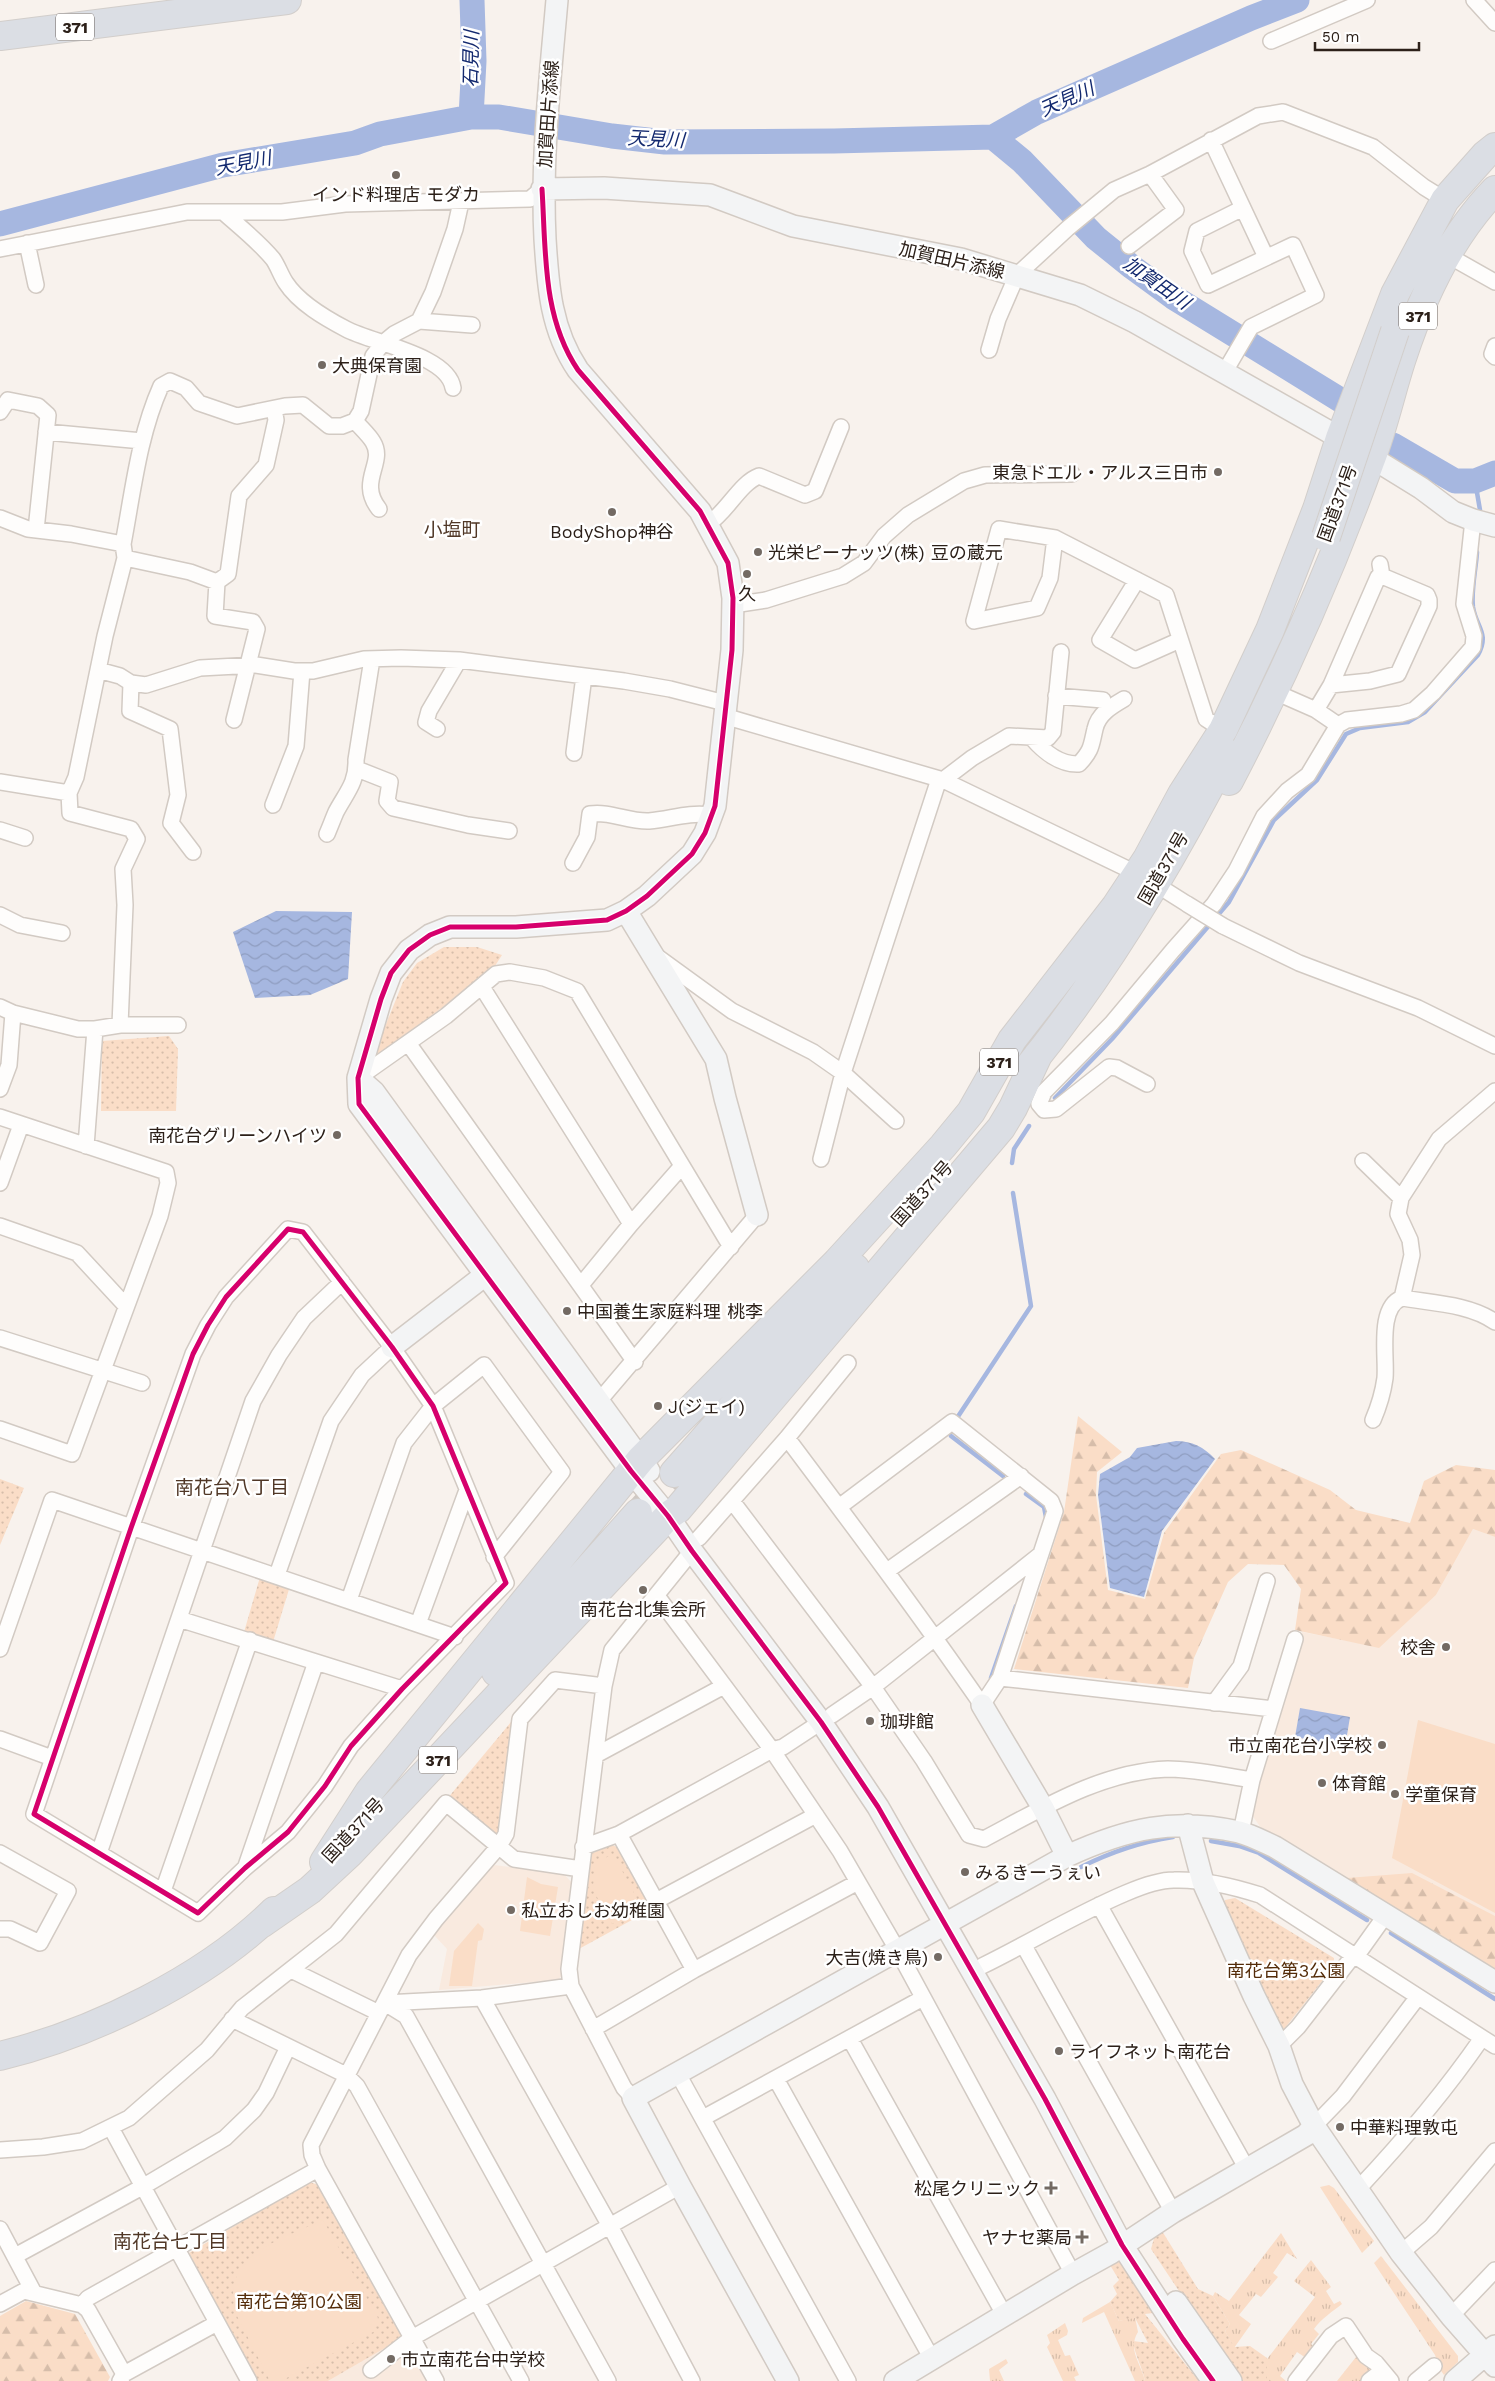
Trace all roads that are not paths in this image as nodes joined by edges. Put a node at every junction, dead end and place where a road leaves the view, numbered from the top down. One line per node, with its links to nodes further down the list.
1 (287, 0): 6 (highway, 371)
2 (557, 0): 12 (street, 加賀田片添線)
3 (1367, 0): 7 (street)
4 (1474, 0): 5 (street)
5 (1495, 23)
6 (0, 36)
7 (1271, 41)
8 (1211, 140): 11 (street); 14 (street); 16 (street)
9 (1495, 147): 14 (highway, 371)
10 (1495, 168): 76 (highway, 国道371号 / 371, bridge)
11 (1150, 174): 19 (street); 23 (street)
12 (542, 190): 15 (street); 23 (street, 加賀田片添線); 46 (street)
13 (1495, 190): 21 (highway, 371)
14 (1445, 200): 39 (highway, 371)
15 (461, 202): 17 (street); 26 (street)
16 (1243, 208): 22 (street); 22 (street)
17 (223, 212): 18 (street); 28 (street)
18 (27, 243): 20 (street); 25 (street)
19 (1129, 246)
20 (0, 249)
21 (1448, 255): 24 (street); 41 (highway, 371)
22 (1266, 257): 32 (street)
23 (1017, 275): 30 (street); 32 (street, 加賀田片添線)
24 (1495, 282)
25 (36, 286)
26 (419, 321): 27 (street); 28 (street)
27 (472, 325)
28 (382, 343): 33 (street); 36 (street)
29 (1495, 346): 31 (street)
30 (989, 350)
31 (1495, 357)
32 (1228, 368): 39 (street, 加賀田片添線)
33 (453, 388)
34 (274, 409): 36 (street); 40 (street); 52 (street)
35 (0, 412): 38 (street)
36 (355, 422): 43 (street)
37 (841, 427): 46 (street)
38 (46, 432): 40 (street); 48 (street)
39 (1340, 438): 41 (street, 加賀田片添線); 73 (highway, 371)
40 (142, 441): 50 (street)
41 (1372, 458): 45 (street, 加賀田片添線); 64 (highway, 371)
42 (1072, 474): 53 (street)
43 (379, 509)
44 (0, 518): 48 (street)
45 (1473, 520): 47 (street, 加賀田片添線); 71 (street)
46 (708, 524): 53 (street)
47 (1495, 526)
48 (36, 530): 50 (street)
49 (1056, 538): 49 (street); 51 (street)
50 (124, 551): 52 (street); 59 (street)
51 (1137, 580): 54 (street); 54 (street)
52 (217, 582): 58 (street)
53 (733, 604): 68 (street)
54 (1180, 640): 73 (street)
55 (1061, 652): 65 (street)
56 (372, 659): 57 (street); 60 (street); 77 (street)
57 (459, 660): 61 (street); 72 (street)
58 (248, 665): 60 (street); 62 (street); 70 (street)
59 (98, 670): 62 (street); 80 (street)
60 (302, 671): 81 (street)
61 (584, 676): 68 (street); 75 (street)
62 (131, 683): 87 (street)
63 (1331, 685): 63 (street); 69 (street)
64 (1275, 692): 69 (street); 90 (highway, 371)
65 (1056, 696): 67 (street); 74 (street)
66 (1124, 698): 74 (street)
67 (1103, 700)
68 (724, 710): 78 (street); 82 (street)
69 (1316, 710): 71 (street)
70 (234, 720)
71 (1338, 725): 108 (street)
72 (437, 729)
73 (1223, 730): 89 (highway, 371)
74 (1032, 738): 78 (street)
75 (574, 753)
76 (1220, 768): 89 (highway); 99 (highway, 国道371号 / 371)
77 (356, 770): 84 (street); 85 (street)
78 (941, 780): 89 (street); 106 (street)
79 (0, 782): 80 (street)
80 (69, 793): 100 (street)
81 (273, 805)
82 (712, 815): 88 (street); 92 (street)
83 (0, 830): 86 (street)
84 (508, 831)
85 (327, 834)
86 (25, 838)
87 (193, 852)
88 (573, 863)
89 (1143, 866): 91 (highway, 371)
90 (1178, 898): 96 (highway, 371); 104 (street, bridge)
91 (1116, 906): 114 (highway, 371); 143 (highway, 371)
92 (626, 911): 95 (street); 107 (street)
93 (0, 915): 94 (street)
94 (62, 934)
95 (656, 956): 106 (street); 122 (street)
96 (1119, 959): 99 (highway, 371); 111 (highway, 371)
97 (482, 987): 103 (street); 119 (street); 123 (street)
98 (7, 1010): 102 (street); 109 (street)
99 (1071, 1010): 105 (highway, 国道371号 / 371)
100 (120, 1025): 101 (street); 102 (street)
101 (178, 1025)
102 (95, 1029): 116 (street)
103 (408, 1043): 107 (street); 128 (street)
104 (1495, 1046)
105 (1038, 1055): 111 (highway, 371); 114 (highway, 国道371号 / 371)
106 (843, 1073): 113 (street); 117 (street)
107 (358, 1078): 126 (street)
108 (1146, 1084)
109 (0, 1089)
110 (1495, 1092): 121 (street)
111 (1013, 1108): 151 (highway, 371)
112 (0, 1117): 115 (street)
113 (896, 1121)
114 (984, 1122): 144 (highway, 国道371号 / 371)
115 (21, 1125): 116 (street); 120 (street)
116 (86, 1146): 130 (street)
117 (821, 1160)
118 (1363, 1161): 121 (street)
119 (682, 1166): 123 (street); 125 (street)
120 (0, 1183)
121 (1401, 1198): 129 (street)
122 (758, 1215): 125 (street)
123 (631, 1224): 128 (street)
124 (0, 1226): 130 (street)
125 (730, 1247): 134 (street)
126 (493, 1269): 133 (street); 138 (street); 143 (street)
127 (342, 1282): 133 (street); 150 (street); 152 (street)
128 (581, 1285): 134 (street)
129 (1402, 1298): 131 (street); 140 (street)
130 (126, 1306): 136 (street)
131 (1495, 1322)
132 (0, 1338): 136 (street)
133 (392, 1347): 139 (street); 156 (street)
134 (635, 1362): 138 (street)
135 (848, 1363): 142 (street)
136 (105, 1370): 137 (street); 141 (street)
137 (142, 1383)
138 (599, 1401): 143 (street)
139 (433, 1406): 146 (street); 154 (street); 159 (street)
140 (1373, 1420)
141 (0, 1428)
142 (787, 1438): 147 (street); 148 (street)
143 (636, 1465): 151 (street); 192 (highway, 371)
144 (674, 1473)
145 (1021, 1476): 148 (street); 153 (street); 155 (street)
146 (466, 1490): 154 (street); 161 (street)
147 (732, 1501): 151 (street); 171 (street)
148 (839, 1507): 155 (street)
149 (638, 1513): 192 (highway, 国道371号 / 371)
150 (131, 1528): 152 (street); 166 (street); 180 (street)
151 (684, 1530): 158 (street); 176 (street); 202 (highway, 371)
152 (202, 1551): 156 (street); 160 (street)
153 (1041, 1554): 163 (street); 168 (street)
154 (494, 1557): 162 (street)
155 (887, 1571): 163 (street)
156 (278, 1575): 159 (street)
157 (1267, 1581): 173 (street)
158 (657, 1596): 169 (street); 170 (street)
159 (349, 1600): 161 (street)
160 (179, 1619): 165 (street); 190 (street)
161 (418, 1624): 162 (street)
162 (455, 1637): 172 (street)
163 (935, 1638): 171 (street); 174 (street)
164 (1295, 1639): 175 (street)
165 (250, 1640): 167 (street); 197 (street)
166 (0, 1649)
167 (316, 1662): 172 (street); 193 (street)
168 (1000, 1678): 173 (street); 174 (street)
169 (604, 1686): 179 (street); 187 (street)
170 (724, 1686): 178 (street); 179 (street)
171 (873, 1687): 176 (street); 182 (street)
172 (402, 1689): 193 (street)
173 (1214, 1703): 175 (street)
174 (982, 1705): 182 (street)
175 (1273, 1709): 181 (street)
176 (826, 1718): 178 (street); 201 (street)
177 (0, 1739): 180 (street)
178 (772, 1750): 183 (street); 186 (street)
179 (596, 1755): 188 (street)
180 (52, 1758): 190 (street)
181 (1252, 1780): 182 (street); 185 (street)
182 (1043, 1808): 191 (street)
183 (816, 1815): 195 (street); 198 (street)
184 (1188, 1825): 185 (street); 191 (street); 196 (street)
185 (1241, 1832): 200 (street)
186 (618, 1834): 188 (street); 198 (street)
187 (499, 1846): 194 (street); 208 (street); 215 (street)
188 (583, 1847): 194 (street)
189 (0, 1853): 203 (street)
190 (99, 1853): 197 (street)
191 (1067, 1856): 201 (street)
192 (324, 1862): 202 (highway, 国道371号 / 371)
193 (245, 1868): 197 (street)
194 (581, 1869): 211 (street)
195 (858, 1882): 205 (street); 209 (street)
196 (1203, 1882): 199 (street); 206 (street); 220 (street)
197 (163, 1891)
198 (656, 1901): 209 (street)
199 (1099, 1904): 204 (street); 234 (street)
200 (1385, 1916): 206 (street); 210 (street)
201 (951, 1921): 205 (street); 207 (street); 241 (street)
202 (261, 1924): 223 (highway, 国道371号 / 371)
203 (0, 1929)
204 (1024, 1946): 207 (street); 238 (street)
205 (898, 1951): 213 (street); 224 (street)
206 (1353, 1956): 214 (street); 220 (street)
207 (982, 1966): 241 (street)
208 (292, 1970): 215 (street); 216 (street)
209 (694, 1970): 217 (street)
210 (1495, 1982)
211 (571, 1986): 212 (street); 217 (street)
212 (482, 1998): 215 (street); 239 (street)
213 (923, 1998): 219 (street); 247 (street)
214 (1418, 1998): 218 (street); 229 (street)
215 (382, 2008): 225 (street); 245 (street)
216 (232, 2018): 222 (street); 230 (street)
217 (593, 2029): 227 (street)
218 (1482, 2038): 221 (street); 237 (street)
219 (850, 2039): 226 (street); 252 (street)
220 (1279, 2046): 229 (street)
221 (1495, 2046)
222 (288, 2047): 225 (street); 235 (street)
223 (0, 2055)
224 (678, 2074): 227 (street); 228 (street)
225 (346, 2075): 233 (street); 249 (street)
226 (776, 2079): 228 (street); 257 (street)
227 (634, 2098): 236 (street)
228 (703, 2118): 268 (street)
229 (1314, 2126): 234 (street); 237 (street)
230 (111, 2128): 231 (street); 235 (street)
231 (0, 2150)
232 (1495, 2151): 243 (street)
233 (318, 2169): 242 (street); 255 (street)
234 (1246, 2169): 238 (street)
235 (144, 2186): 242 (street); 244 (street)
236 (680, 2186): 239 (street); 267 (street)
237 (1358, 2189): 243 (street)
238 (1173, 2212): 241 (street)
239 (610, 2226): 245 (street); 266 (street)
240 (0, 2230): 244 (street)
241 (1128, 2241): 247 (street); 270 (street); 271 (street)
242 (176, 2247): 251 (street); 254 (street)
243 (1401, 2253): 253 (street)
244 (16, 2256): 248 (street)
245 (543, 2262): 249 (street); 265 (street)
246 (1495, 2270): 253 (street)
247 (1074, 2274): 252 (street)
248 (33, 2292): 250 (street); 251 (street)
249 (477, 2300): 255 (street); 264 (street)
250 (0, 2304)
251 (82, 2305): 261 (street)
252 (1004, 2316): 257 (street)
253 (1451, 2316): 256 (street)
254 (217, 2323): 261 (street); 262 (street)
255 (412, 2338): 259 (street); 263 (street)
256 (1492, 2356): 275 (street)
257 (932, 2359): 269 (street)
258 (1434, 2366): 274 (street)
259 (370, 2370)
260 (1387, 2376): 272 (street); 273 (street)
261 (122, 2378)
262 (249, 2381)
263 (436, 2381)
264 (521, 2381)
265 (608, 2381)
266 (692, 2381)
267 (788, 2381)
268 (848, 2381)
269 (895, 2381)
270 (1213, 2381)
271 (1231, 2381)
272 (1296, 2381)
273 (1369, 2381)
274 (1416, 2381)
275 (1456, 2381)

